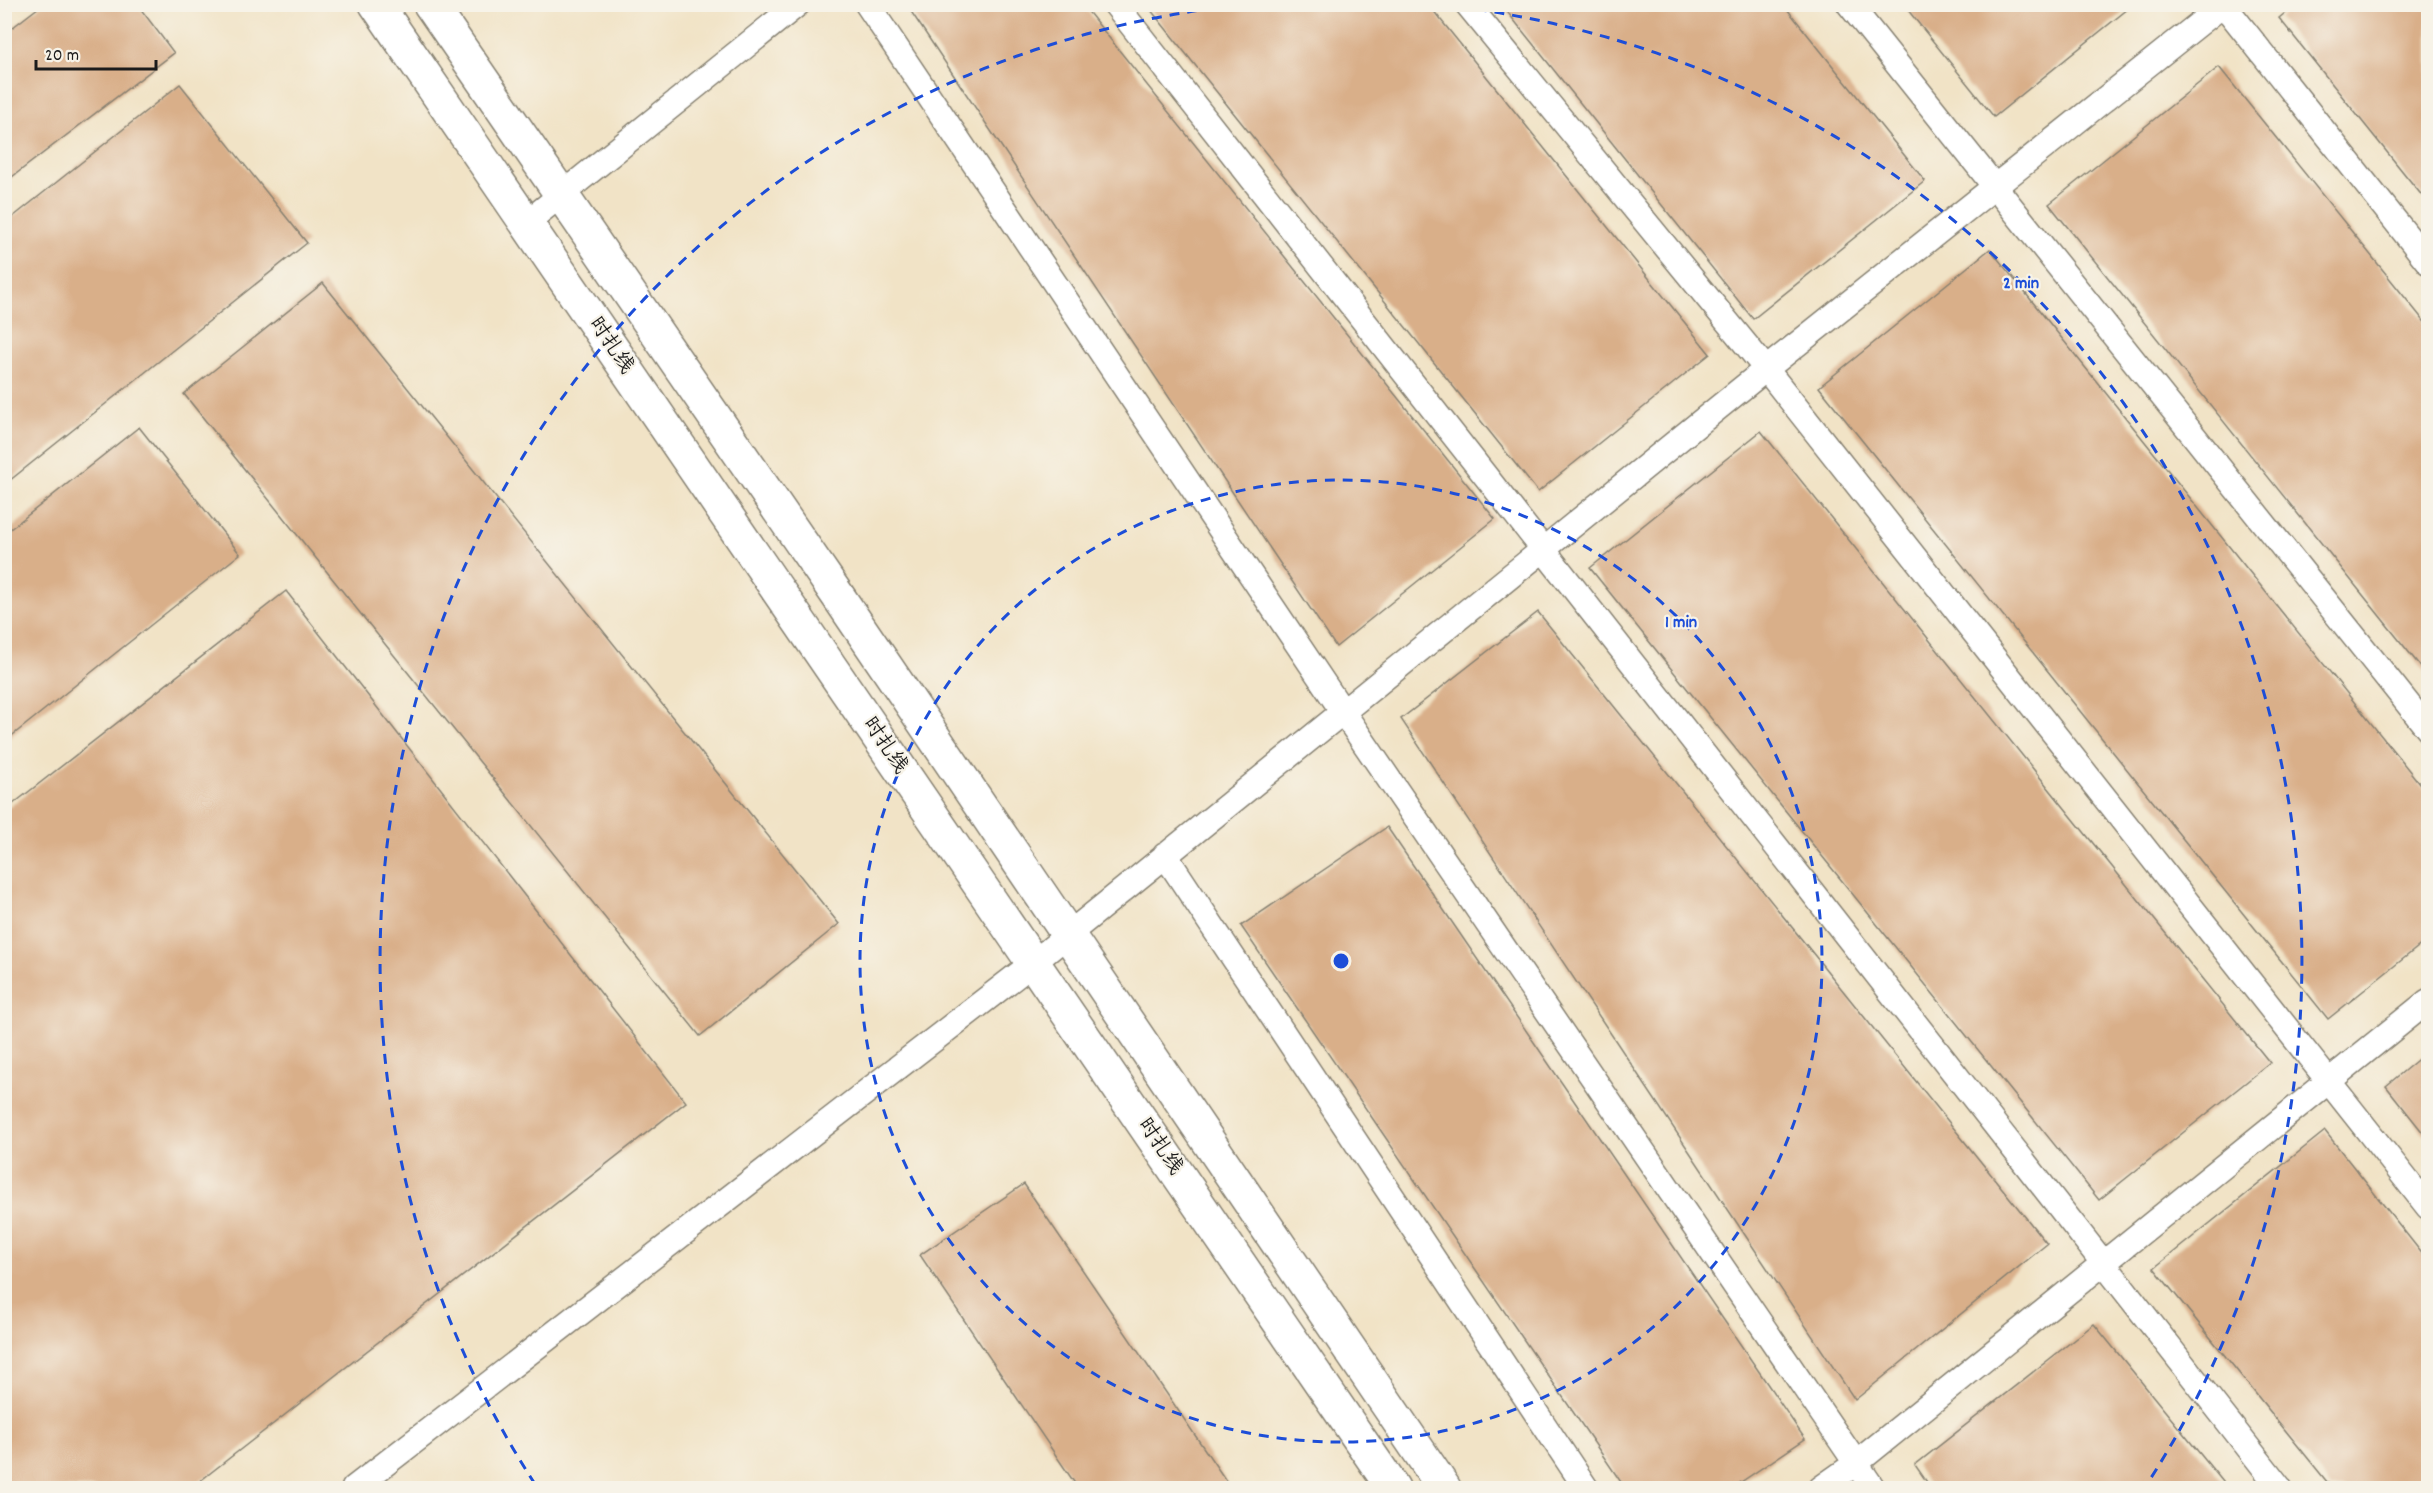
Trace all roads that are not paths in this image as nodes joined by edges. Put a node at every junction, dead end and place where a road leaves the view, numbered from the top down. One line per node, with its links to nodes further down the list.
1 (376, 4): 11 (main road, 时扎线)
2 (430, 4): 10 (main road, 时扎线)
3 (798, 4): 10 (lane)
4 (867, 4): 15 (lane)
5 (1115, 4): 14 (lane)
6 (1467, 4): 13 (lane)
7 (1849, 4): 9 (lane)
8 (2223, 5): 9 (lane); 12 (lane)
9 (1994, 188): 13 (lane); 16 (lane)
10 (562, 195): 11 (lane); 18 (main road, 时扎线)
11 (526, 224): 19 (main road, 时扎线)
12 (2428, 262)
13 (1766, 369): 14 (lane); 21 (lane)
14 (1542, 550): 15 (lane); 23 (lane)
15 (1343, 712): 17 (lane); 24 (lane)
16 (2428, 729)
17 (1165, 855): 18 (lane); 28 (lane)
18 (1068, 935): 19 (lane); 27 (main road, 时扎线)
19 (1033, 963): 25 (lane); 26 (main road, 时扎线)
20 (2428, 1001): 21 (lane)
21 (2329, 1081): 22 (lane); 23 (lane)
22 (2428, 1207)
23 (2103, 1264): 24 (lane); 31 (lane)
24 (1855, 1464): 29 (lane); 30 (lane)
25 (354, 1488)
26 (1393, 1488)
27 (1444, 1488)
28 (1586, 1488)
29 (1821, 1488)
30 (1873, 1488)
31 (2280, 1488)

